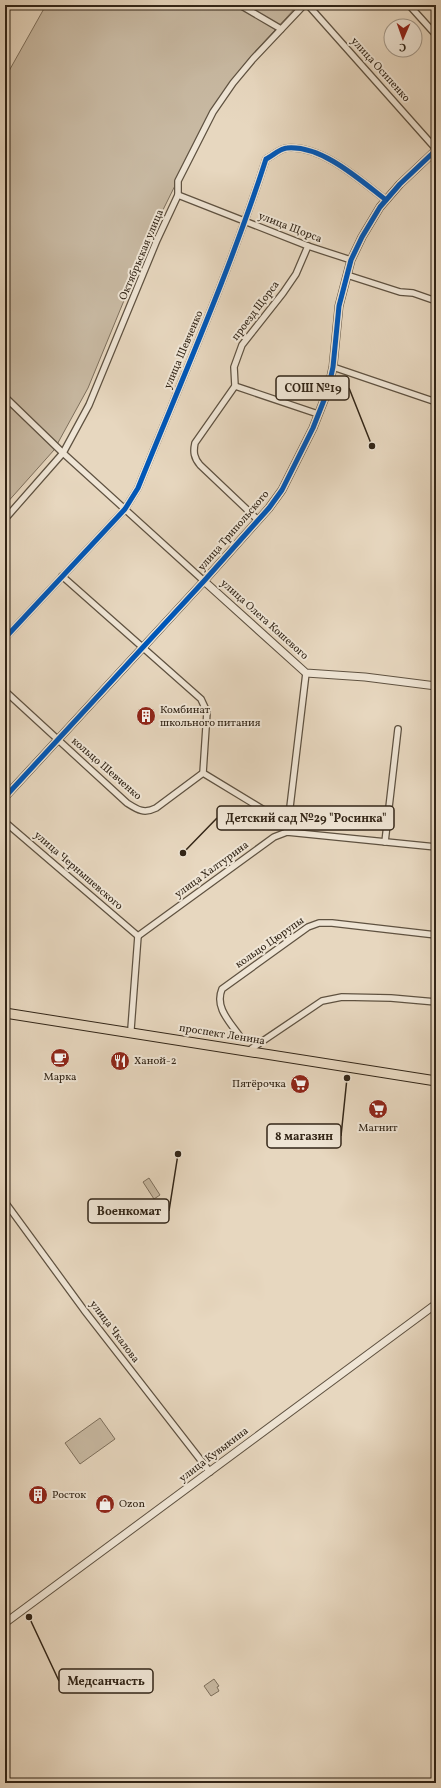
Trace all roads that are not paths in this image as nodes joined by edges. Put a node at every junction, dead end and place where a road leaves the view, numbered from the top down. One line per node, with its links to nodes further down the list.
1 (240, 5): 5 (street)
2 (304, 5): 5 (street, Октябрьская улица)
3 (308, 5): 7 (street, улица Осипенко)
4 (409, 5): 6 (street)
5 (281, 29): 8 (street, Октябрьская улица)
6 (436, 36)
7 (436, 149): 9 (street, улица Трипольского)
8 (178, 195): 10 (street, улица Щорса); 20 (street, Октябрьская улица)
9 (386, 200): 10 (street, улица Шевченко); 12 (street, улица Трипольского)
10 (246, 222): 11 (street, улица Щорса); 21 (street, улица Шевченко)
11 (308, 246): 12 (street, улица Щорса); 16 (street, проезд Щорса)
12 (351, 260): 13 (street, улица Трипольского)
13 (347, 275): 14 (street); 15 (street, улица Трипольского)
14 (436, 301)
15 (333, 367): 18 (street); 19 (street, улица Трипольского)
16 (235, 386): 19 (street); 23 (street)
17 (5, 397): 20 (street, улица Олега Кошевого)
18 (436, 402)
19 (318, 414): 23 (street, улица Трипольского)
20 (63, 453): 21 (street, улица Олега Кошевого); 22 (street, Октябрьская улица)
21 (125, 509): 24 (street, улица Шевченко); 25 (street, улица Олега Кошевого)
22 (5, 519)
23 (258, 520): 25 (street, улица Трипольского)
24 (62, 576): 26 (street, улица Шевченко); 27 (street)
25 (204, 581): 27 (street, улица Трипольского); 28 (street, улица Олега Кошевого)
26 (5, 638)
27 (142, 646): 32 (street, улица Трипольского); 33 (street)
28 (306, 673): 29 (street, улица Олега Кошевого); 36 (street)
29 (436, 686)
30 (5, 691): 32 (street, кольцо Шевченко)
31 (398, 729): 38 (street)
32 (58, 740): 33 (street, кольцо Шевченко); 34 (street, улица Трипольского)
33 (203, 773): 36 (street)
34 (5, 797)
35 (5, 822): 41 (street, улица Чернышевского)
36 (287, 824): 37 (street)
37 (287, 832): 38 (street); 41 (street, улица Халтурина)
38 (385, 842): 39 (street)
39 (436, 847)
40 (436, 935): 45 (street, кольцо Цюрупы)
41 (138, 936): 44 (street)
42 (436, 1002): 46 (street)
43 (5, 1013): 46 (main road, проспект Ленина)
44 (130, 1029)
45 (241, 1038)
46 (248, 1051): 47 (main road, проспект Ленина)
47 (436, 1081)
48 (5, 1202): 50 (street, улица Чкалова)
49 (436, 1304): 50 (street, улица Кувыкина)
50 (210, 1472): 51 (street, улица Кувыкина)
51 (5, 1623)

